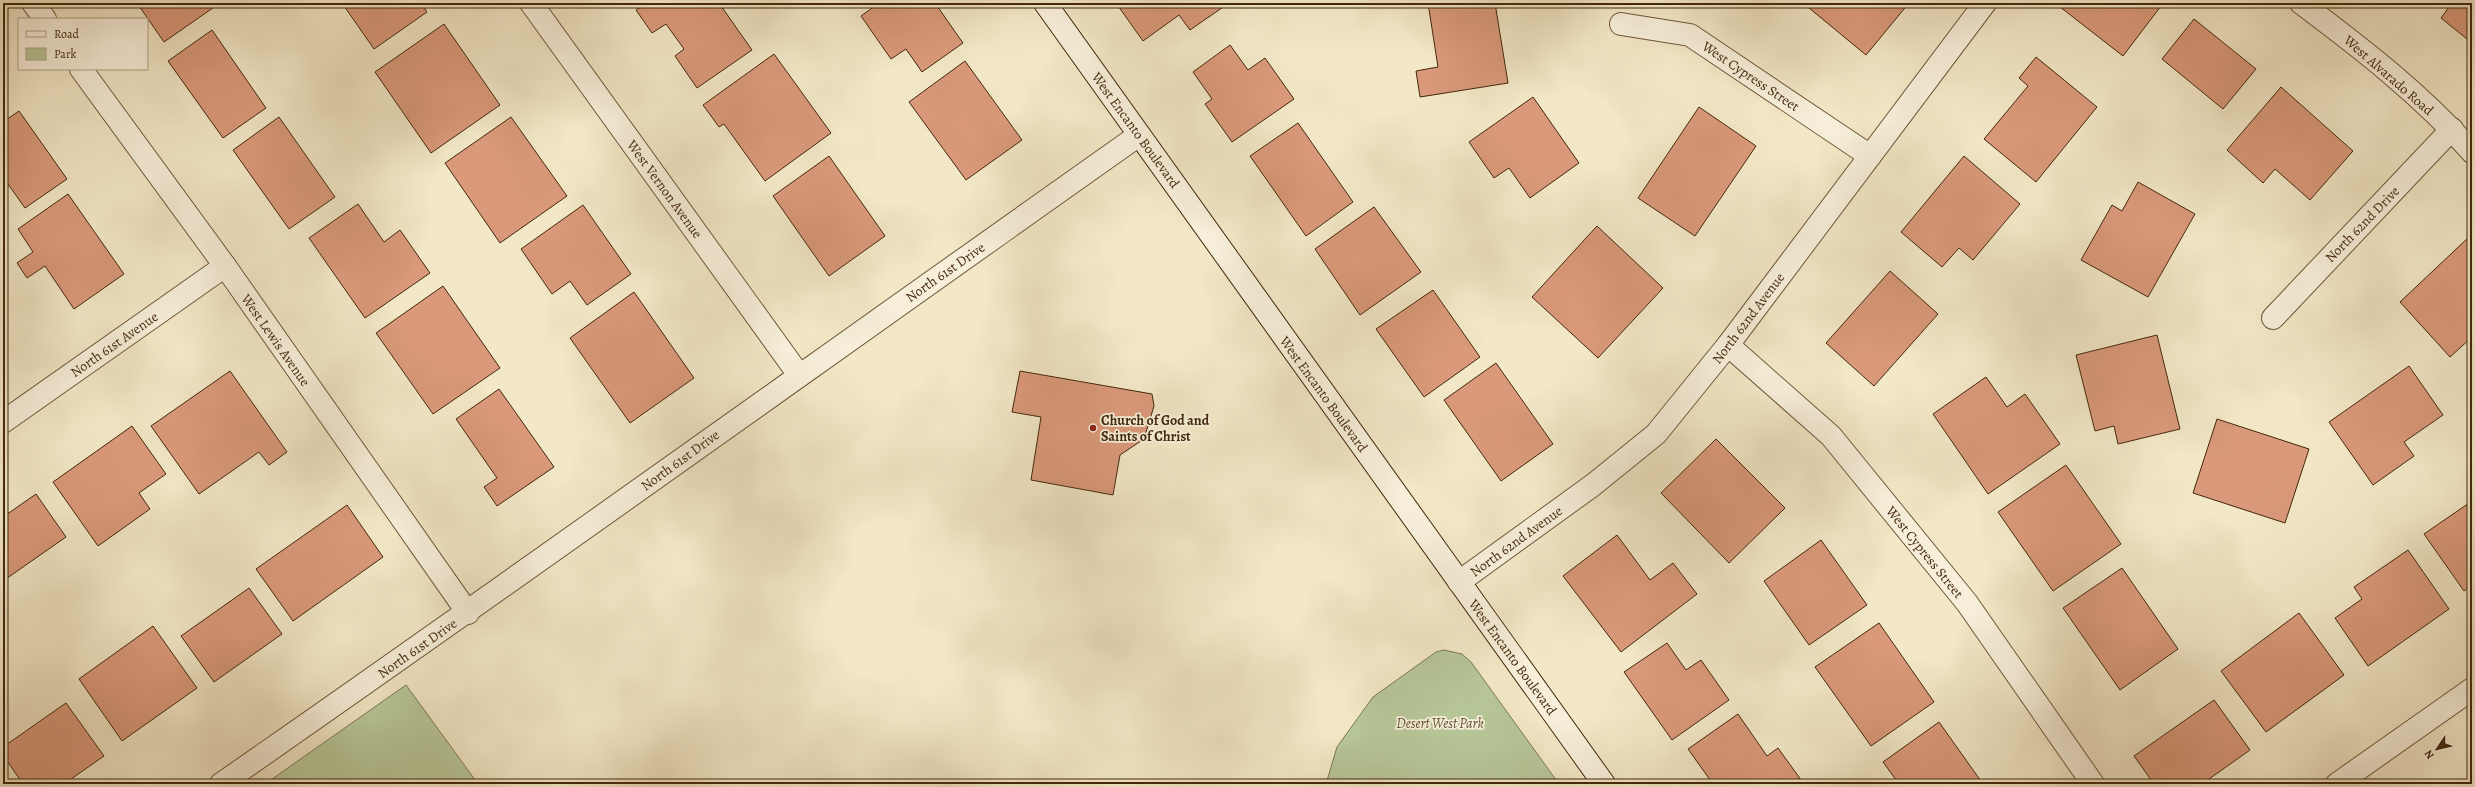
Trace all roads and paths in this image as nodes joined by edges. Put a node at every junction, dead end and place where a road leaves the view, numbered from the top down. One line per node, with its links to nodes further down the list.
1 (33, 3): 6 (street)
2 (531, 3): 16 (street, West Vernon Avenue)
3 (1045, 3): 10 (street, West Encanto Boulevard)
4 (1985, 3): 12 (street, North 62nd Avenue)
5 (2301, 3): 9 (street, West Alvarado Road)
6 (44, 18)
7 (1621, 24): 12 (street, West Cypress Street)
8 (82, 70): 13 (street, West Lewis Avenue)
9 (2452, 129): 11 (street, West Alvarado Road); 14 (street, North 62nd Drive)
10 (1140, 136): 16 (street, North 61st Drive); 18 (street, West Encanto Boulevard)
11 (2472, 152)
12 (1870, 156): 15 (street, North 62nd Avenue)
13 (225, 266): 17 (street, North 61st Avenue); 19 (street, West Lewis Avenue)
14 (2273, 318)
15 (1728, 345): 18 (street, North 62nd Avenue); 23 (street, West Cypress Street)
16 (799, 375): 19 (street, North 61st Drive)
17 (3, 422)
18 (1459, 582): 22 (street, West Encanto Boulevard)
19 (468, 613): 21 (street, North 61st Drive)
20 (2472, 689): 24 (street)
21 (221, 784)
22 (1604, 784)
23 (2093, 784)
24 (2337, 784)

